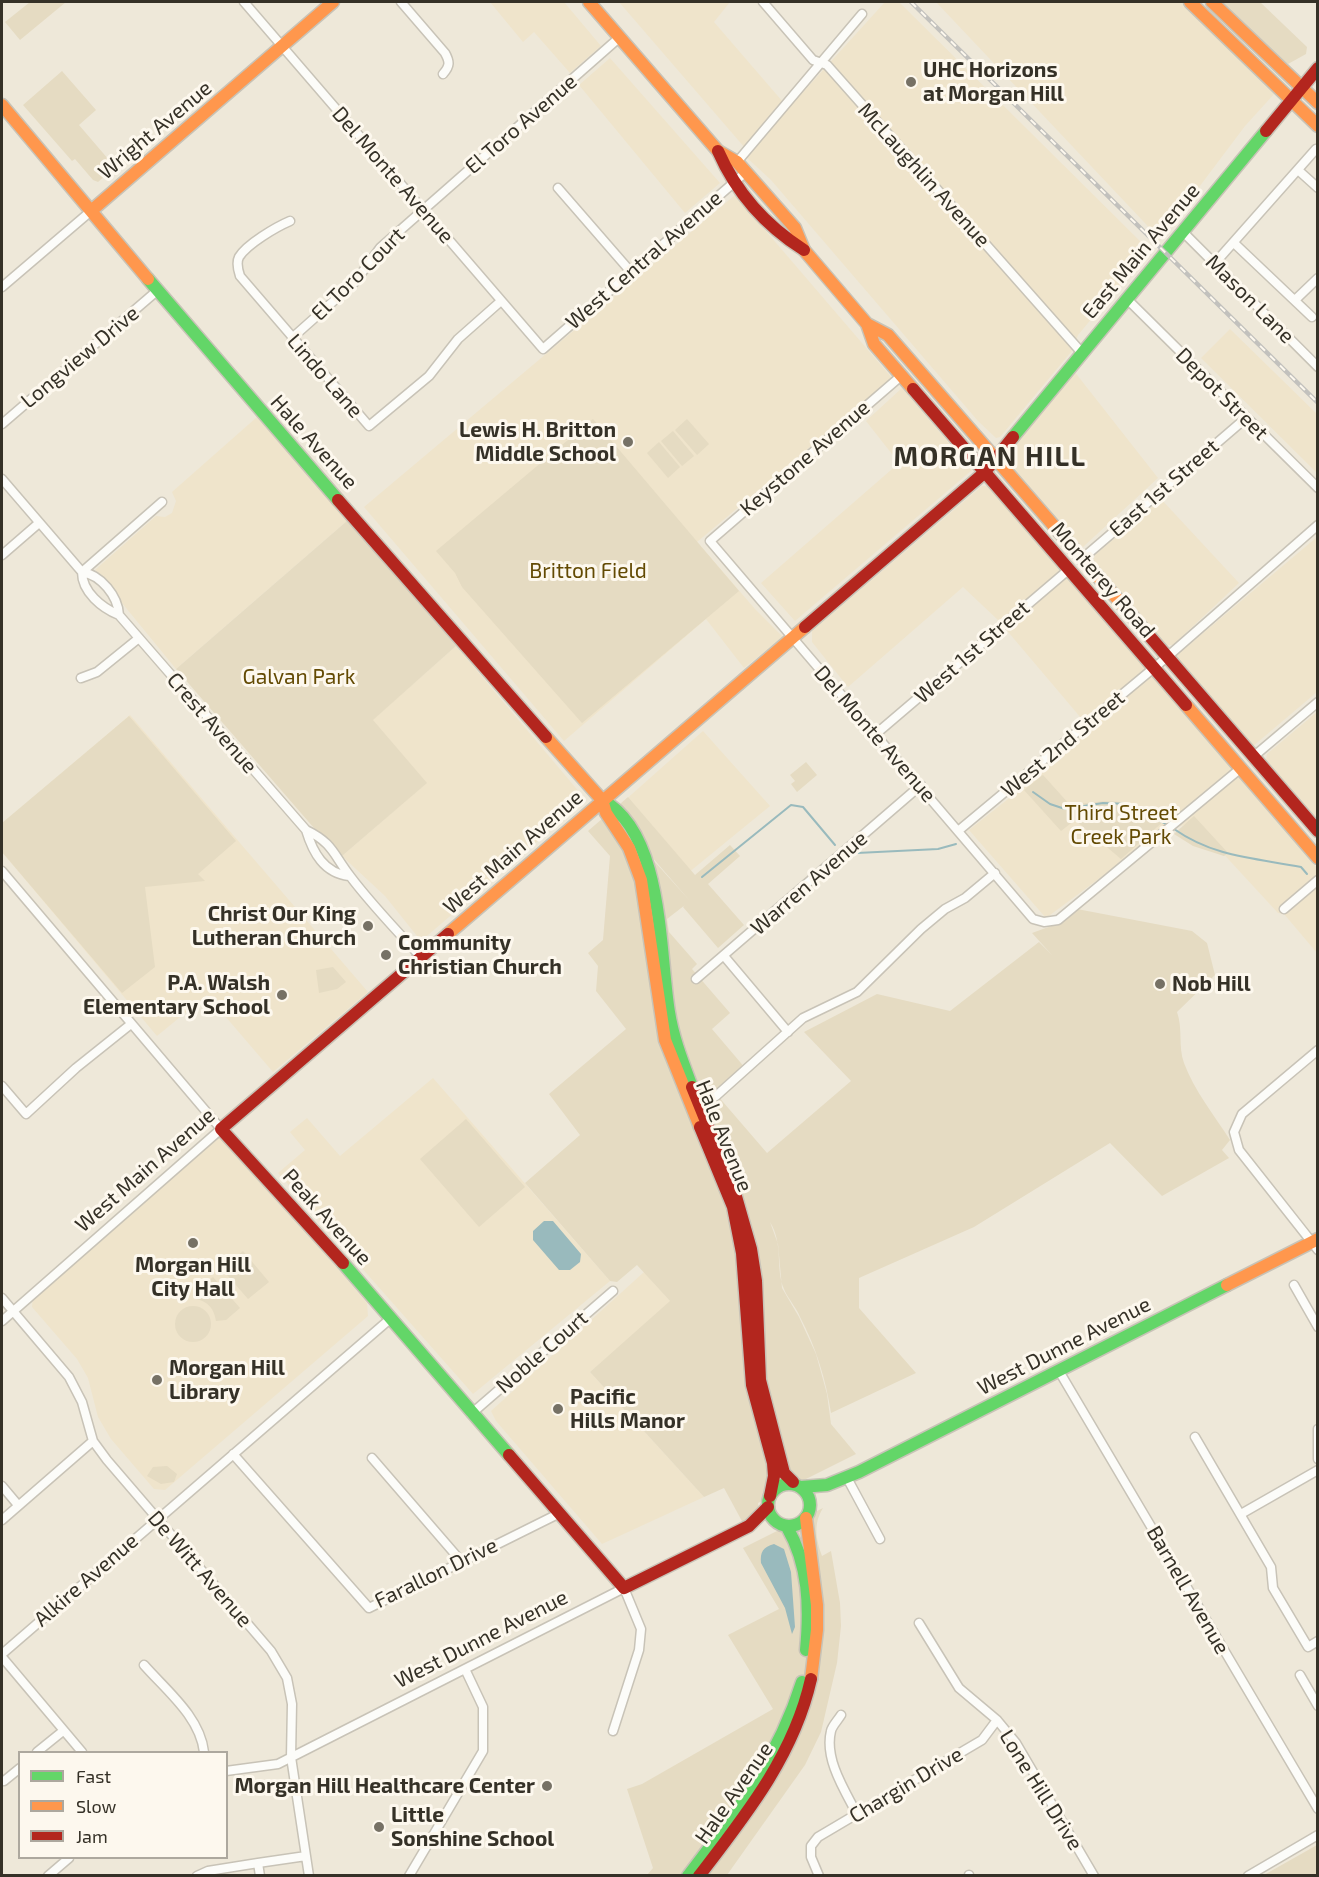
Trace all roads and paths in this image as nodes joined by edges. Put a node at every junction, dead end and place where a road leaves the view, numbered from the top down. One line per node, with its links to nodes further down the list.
1 (244, 2): 10 (street, Del Monte Avenue)
2 (333, 2): 10 (main road, Wright Avenue)
3 (401, 2): 13 (street)
4 (589, 2): 9 (main road, Monterey Road)
5 (763, 2): 11 (street, McLaughlin Avenue)
6 (1190, 2): 15 (main road)
7 (1212, 2): 14 (main road)
8 (862, 14): 11 (street)
9 (620, 37): 20 (main road, Monterey Road); 27 (street, El Toro Avenue)
10 (282, 46): 27 (street, Del Monte Avenue); 28 (main road, Wright Avenue)
11 (820, 62): 21 (street); 45 (street, McLaughlin Avenue)
12 (1317, 68): 14 (main road, East Main Avenue)
13 (443, 74)
14 (1301, 87): 15 (main road, East Main Avenue); 16 (main road)
15 (1292, 100): 18 (main road); 30 (main road, East Main Avenue)
16 (1317, 104)
17 (2, 105): 28 (main road, Hale Avenue)
18 (1317, 126)
19 (1316, 149): 22 (street)
20 (718, 151): 21 (main road, Monterey Road); 24 (main road, Monterey Road)
21 (737, 162): 23 (main road, Monterey Road)
22 (1298, 170): 26 (street); 31 (street)
23 (746, 172): 24 (street, West Central Avenue); 32 (main road, Monterey Road)
24 (734, 182): 32 (main road, Monterey Road); 34 (street, West Central Avenue)
25 (558, 188): 34 (street)
26 (1317, 188)
27 (423, 210): 40 (street, Del Monte Avenue); 43 (street, El Toro Court)
28 (90, 211): 36 (street, Wright Avenue); 37 (main road, Hale Avenue)
29 (290, 221): 43 (street, Lindo Lane)
30 (1182, 231): 33 (street, Mason Lane); 38 (main road, East Main Avenue)
31 (1234, 243): 33 (street); 39 (street)
32 (804, 250): 42 (main road, Monterey Road)
33 (1215, 263): 46 (street, Mason Lane)
34 (631, 272): 44 (street, West Central Avenue)
35 (1317, 278): 39 (street)
36 (2, 287)
37 (158, 290): 49 (street, Longview Drive); 73 (main road, Hale Avenue)
38 (1126, 298): 45 (main road, East Main Avenue); 48 (street, Depot Street)
39 (1295, 300): 41 (street)
40 (501, 301): 43 (street, Lindo Lane); 44 (street, Del Monte Avenue)
41 (1312, 317)
42 (867, 324): 47 (main road, Monterey Road); 50 (main road, Monterey Road)
43 (292, 338)
44 (543, 349)
45 (1082, 353): 50 (main road, East Main Avenue)
46 (1317, 367)
47 (901, 376): 51 (main road, Monterey Road); 57 (street, Keystone Avenue)
48 (1245, 417): 53 (street, Depot Street); 59 (street, East 1st Street)
49 (2, 424)
50 (996, 459): 51 (main road, West Main Avenue); 59 (main road, Monterey Road)
51 (984, 473): 60 (main road, Monterey Road); 64 (main road, West Main Avenue)
52 (2, 479): 55 (street, Crest Avenue)
53 (1317, 489)
54 (162, 502): 61 (street)
55 (39, 523): 58 (street); 61 (street, Crest Avenue)
56 (1317, 525): 65 (street, West 2nd Street)
57 (710, 542): 64 (street, Del Monte Avenue)
58 (2, 555)
59 (1083, 558): 65 (main road, Monterey Road)
60 (1067, 571): 66 (main road, Monterey Road); 69 (street, West 1st Street)
61 (82, 572): 62 (street, Crest Avenue); 62 (street, Crest Avenue)
62 (119, 615): 63 (street, Crest Avenue)
63 (139, 638): 67 (street); 74 (street, Crest Avenue)
64 (791, 638): 69 (street, Del Monte Avenue); 73 (main road, West Main Avenue)
65 (1167, 657): 66 (street, West 2nd Street); 70 (main road, Monterey Road)
66 (1153, 668): 71 (main road, Monterey Road); 75 (street, West 2nd Street)
67 (81, 678)
68 (1317, 702): 70 (street)
69 (877, 733): 72 (street, Del Monte Avenue)
70 (1253, 757): 76 (main road, Monterey Road)
71 (1241, 768): 77 (main road, Monterey Road); 79 (street, Del Monte Avenue)
72 (921, 785): 75 (street, Del Monte Avenue); 83 (street, Warren Avenue)
73 (602, 800): 84 (main road, West Main Avenue); 110 (main road, Hale Avenue); 113 (main road, Hale Avenue)
74 (306, 830): 80 (street, Crest Avenue); 80 (street, Crest Avenue)
75 (958, 831): 79 (street, Del Monte Avenue)
76 (1317, 831)
77 (1317, 858)
78 (2, 871): 86 (street, Peak Avenue)
79 (995, 873): 87 (street)
80 (349, 876): 84 (street, Crest Avenue)
81 (1317, 880): 82 (street)
82 (1284, 909)
83 (724, 956): 85 (street, Warren Avenue); 87 (street)
84 (421, 957): 91 (main road, West Main Avenue)
85 (696, 980)
86 (131, 1024): 89 (street); 91 (street, Peak Avenue)
87 (788, 1032): 90 (street)
88 (1317, 1050): 92 (street)
89 (2, 1086)
90 (716, 1096)
91 (221, 1129): 96 (street, West Main Avenue); 97 (main road, Peak Avenue)
92 (1316, 1244): 100 (main road, West Dunne Avenue)
93 (1294, 1285): 99 (street)
94 (613, 1290): 101 (street, Noble Court)
95 (2, 1298): 96 (street, De Witt Avenue)
96 (13, 1311): 98 (street, West Main Avenue); 104 (street, De Witt Avenue)
97 (390, 1319): 101 (main road, Peak Avenue); 105 (street, Alkire Avenue)
98 (2, 1321)
99 (1317, 1327)
100 (1059, 1371): 109 (main road, West Dunne Avenue); 143 (street, Barnell Avenue)
101 (471, 1414): 116 (main road, Peak Avenue)
102 (1317, 1430): 107 (street)
103 (1196, 1437): 117 (street)
104 (93, 1441): 114 (street); 118 (street, De Witt Avenue)
105 (232, 1454): 118 (street, Alkire Avenue); 123 (street, Farallon Drive)
106 (372, 1458): 123 (street)
107 (1317, 1459)
108 (1317, 1470): 117 (street)
109 (846, 1476): 111 (main road, West Dunne Avenue); 122 (street)
110 (797, 1485): 111 (main road, West Dunne Avenue); 113 (main road); 115 (main road)
111 (827, 1485): 115 (main road, West Dunne Avenue)
112 (2, 1486): 114 (street)
113 (769, 1502): 120 (main road); 121 (main road, West Dunne Avenue)
114 (18, 1505): 119 (street)
115 (808, 1513): 120 (main road); 155 (main road, Hale Avenue)
116 (558, 1514): 123 (street, Farallon Drive); 124 (main road, Peak Avenue)
117 (1241, 1514): 126 (street)
118 (157, 1519): 127 (street, Alkire Avenue); 139 (street, De Witt Avenue)
119 (2, 1520)
120 (782, 1525): 121 (main road, West Dunne Avenue); 154 (main road, Hale Avenue)
121 (749, 1526): 124 (main road, West Dunne Avenue)
122 (879, 1539)
123 (461, 1561)
124 (624, 1588): 129 (street, West Dunne Avenue); 135 (street)
125 (919, 1623): 133 (street, Lone Hill Drive)
126 (1317, 1641)
127 (2, 1655): 134 (street)
128 (144, 1665): 138 (street)
129 (465, 1669): 139 (street, West Dunne Avenue); 153 (street)
130 (1300, 1675): 131 (street)
131 (1317, 1706)
132 (841, 1715): 144 (street)
133 (998, 1720): 144 (street, Chargin Drive); 157 (street, Lone Hill Drive)
134 (63, 1731): 136 (street); 137 (street)
135 (613, 1731)
136 (38, 1751)
137 (81, 1751)
138 (204, 1751)
139 (291, 1757): 141 (street, West Dunne Avenue); 146 (street, De Witt Avenue)
140 (18, 1770): 142 (street)
141 (228, 1771)
142 (4, 1781)
143 (1317, 1809)
144 (857, 1814): 156 (street, Chargin Drive)
145 (1317, 1835): 158 (street)
146 (306, 1856): 148 (street); 152 (street, De Witt Avenue)
147 (67, 1859): 149 (street)
148 (258, 1863): 150 (street); 151 (street)
149 (48, 1875)
150 (197, 1875)
151 (260, 1875)
152 (309, 1875)
153 (409, 1875)
154 (688, 1875)
155 (699, 1875)
156 (819, 1875)
157 (1094, 1875)
158 (1248, 1875)

